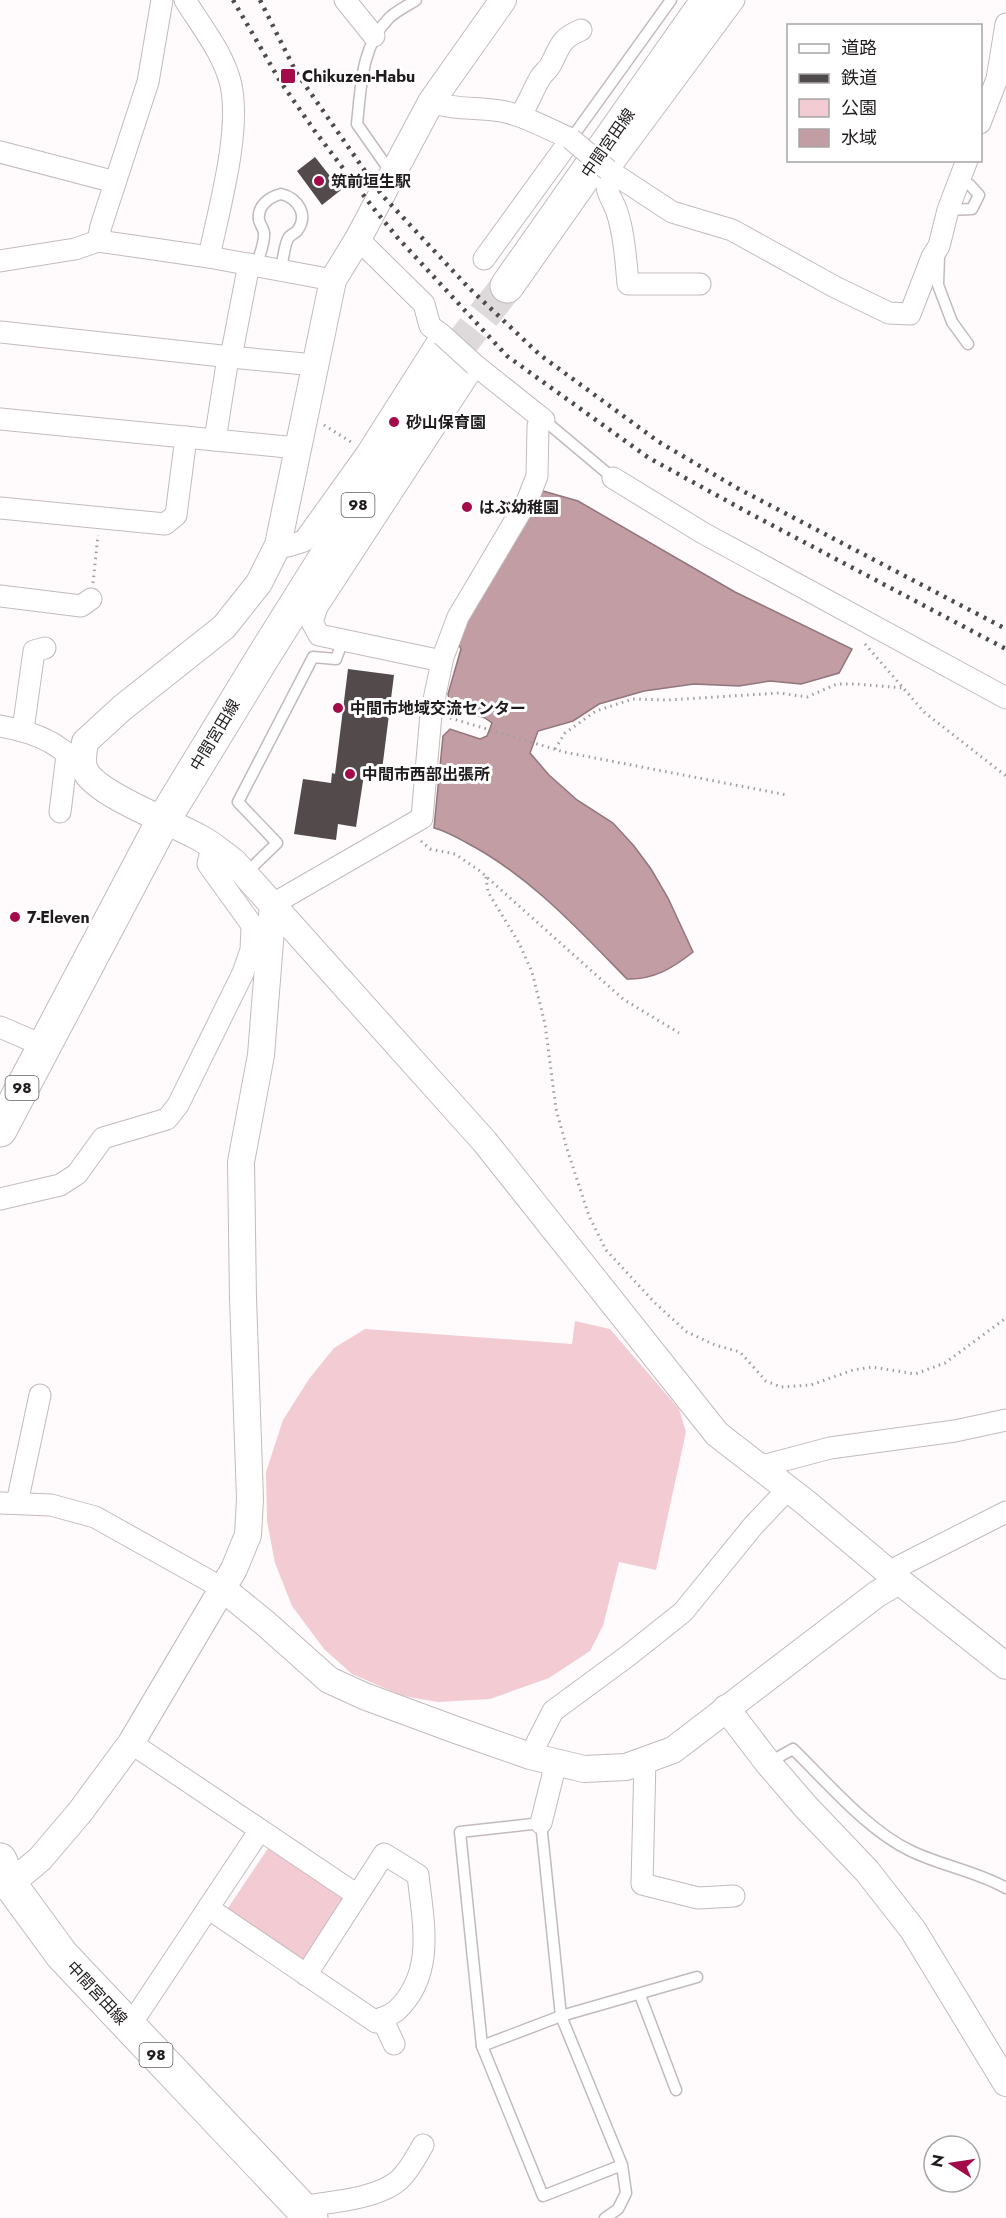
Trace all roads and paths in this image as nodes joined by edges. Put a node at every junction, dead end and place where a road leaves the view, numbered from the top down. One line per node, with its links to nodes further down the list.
1 (162, 0): 21 (street)
2 (185, 0): 25 (street)
3 (345, 0): 11 (street)
4 (416, 0): 11 (lane)
5 (503, 0): 13 (street)
6 (671, 0): 16 (lane)
7 (708, 0): 32 (main road, 中間宮田線)
8 (734, 0): 18 (street)
9 (1006, 24): 12 (street)
10 (581, 30): 14 (street)
11 (374, 36): 20 (lane)
12 (998, 96): 15 (street)
13 (431, 102): 14 (street); 20 (street)
14 (520, 116): 16 (street)
15 (982, 121)
16 (571, 140): 18 (street, bridge); 26 (street)
17 (0, 152): 21 (street)
18 (608, 170): 24 (street); 31 (street)
19 (963, 170): 24 (street)
20 (392, 175): 22 (street)
21 (115, 182): 23 (street)
22 (358, 239): 30 (street); 35 (street)
23 (98, 241): 25 (street); 27 (street)
24 (939, 246): 34 (lane)
25 (209, 257): 28 (street)
26 (484, 259)
27 (0, 261)
28 (252, 265): 29 (street); 29 (lane); 36 (street)
29 (281, 270): 30 (street)
30 (333, 280): 37 (street)
31 (700, 284)
32 (507, 286)
33 (0, 332): 36 (street)
34 (968, 344)
35 (457, 351): 40 (street); 44 (street); 52 (street); 65 (main road, 中間宮田線 / 98)
36 (231, 357): 37 (street); 42 (street)
37 (315, 365): 38 (street)
38 (305, 412): 43 (street); 44 (path)
39 (0, 419): 41 (street)
40 (544, 420): 45 (lane); 54 (street)
41 (186, 437): 42 (street); 47 (street)
42 (215, 440): 43 (street)
43 (297, 448): 48 (street)
44 (368, 453): 48 (street)
45 (613, 478): 51 (street)
46 (0, 508): 47 (street)
47 (100, 518): 50 (path)
48 (278, 545): 61 (street)
49 (0, 596): 50 (street)
50 (91, 599)
51 (871, 625): 55 (path); 56 (street)
52 (343, 640): 54 (street); 68 (lane)
53 (45, 648): 59 (street)
54 (442, 661): 66 (street)
55 (903, 688): 60 (path); 62 (path)
56 (1006, 698)
57 (459, 720): 60 (path)
58 (0, 726): 59 (street)
59 (23, 729): 61 (street)
60 (555, 749): 63 (path)
61 (75, 757): 64 (street); 65 (street)
62 (1006, 776)
63 (787, 795)
64 (60, 812)
65 (163, 821): 67 (street); 73 (main road, 中間宮田線 / 98)
66 (406, 827): 69 (path); 70 (street)
67 (212, 846): 68 (street); 75 (street)
68 (245, 874): 70 (street)
69 (486, 877): 72 (path); 76 (path)
70 (273, 904): 79 (street); 84 (street)
71 (0, 1027): 73 (street)
72 (679, 1033)
73 (44, 1046): 74 (main road, 中間宮田線 / 98)
74 (0, 1130)
75 (0, 1199)
76 (1006, 1318)
77 (40, 1395): 81 (street)
78 (1006, 1420): 79 (street)
79 (759, 1467): 80 (street)
80 (788, 1489): 83 (street); 88 (street)
81 (8, 1503): 84 (street)
82 (1006, 1512): 83 (street)
83 (893, 1576): 85 (street); 86 (street)
84 (222, 1588): 87 (street); 88 (street)
85 (1006, 1666)
86 (726, 1708): 89 (street); 91 (street)
87 (131, 1743): 93 (street); 94 (street)
88 (530, 1756): 90 (street)
89 (645, 1760): 90 (street); 97 (street)
90 (556, 1762): 92 (street)
91 (768, 1763): 95 (lane); 107 (street)
92 (541, 1823): 102 (lane); 106 (lane)
93 (260, 1830): 96 (street); 98 (street)
94 (5, 1872): 104 (main road, 中間宮田線 / 98)
95 (1006, 1888)
96 (357, 1895): 99 (street); 103 (street)
97 (734, 1896)
98 (208, 1908): 99 (street); 104 (street)
99 (306, 1975): 103 (street)
100 (698, 1977): 101 (lane)
101 (640, 1995): 102 (lane); 108 (lane)
102 (561, 2016): 106 (lane); 110 (lane)
103 (382, 2018): 105 (street)
104 (129, 2027): 111 (main road, 中間宮田線 / 98)
105 (394, 2044)
106 (482, 2046): 110 (lane)
107 (1006, 2083)
108 (676, 2090)
109 (423, 2145): 111 (street)
110 (622, 2165): 112 (lane)
111 (305, 2213)
112 (605, 2218)

